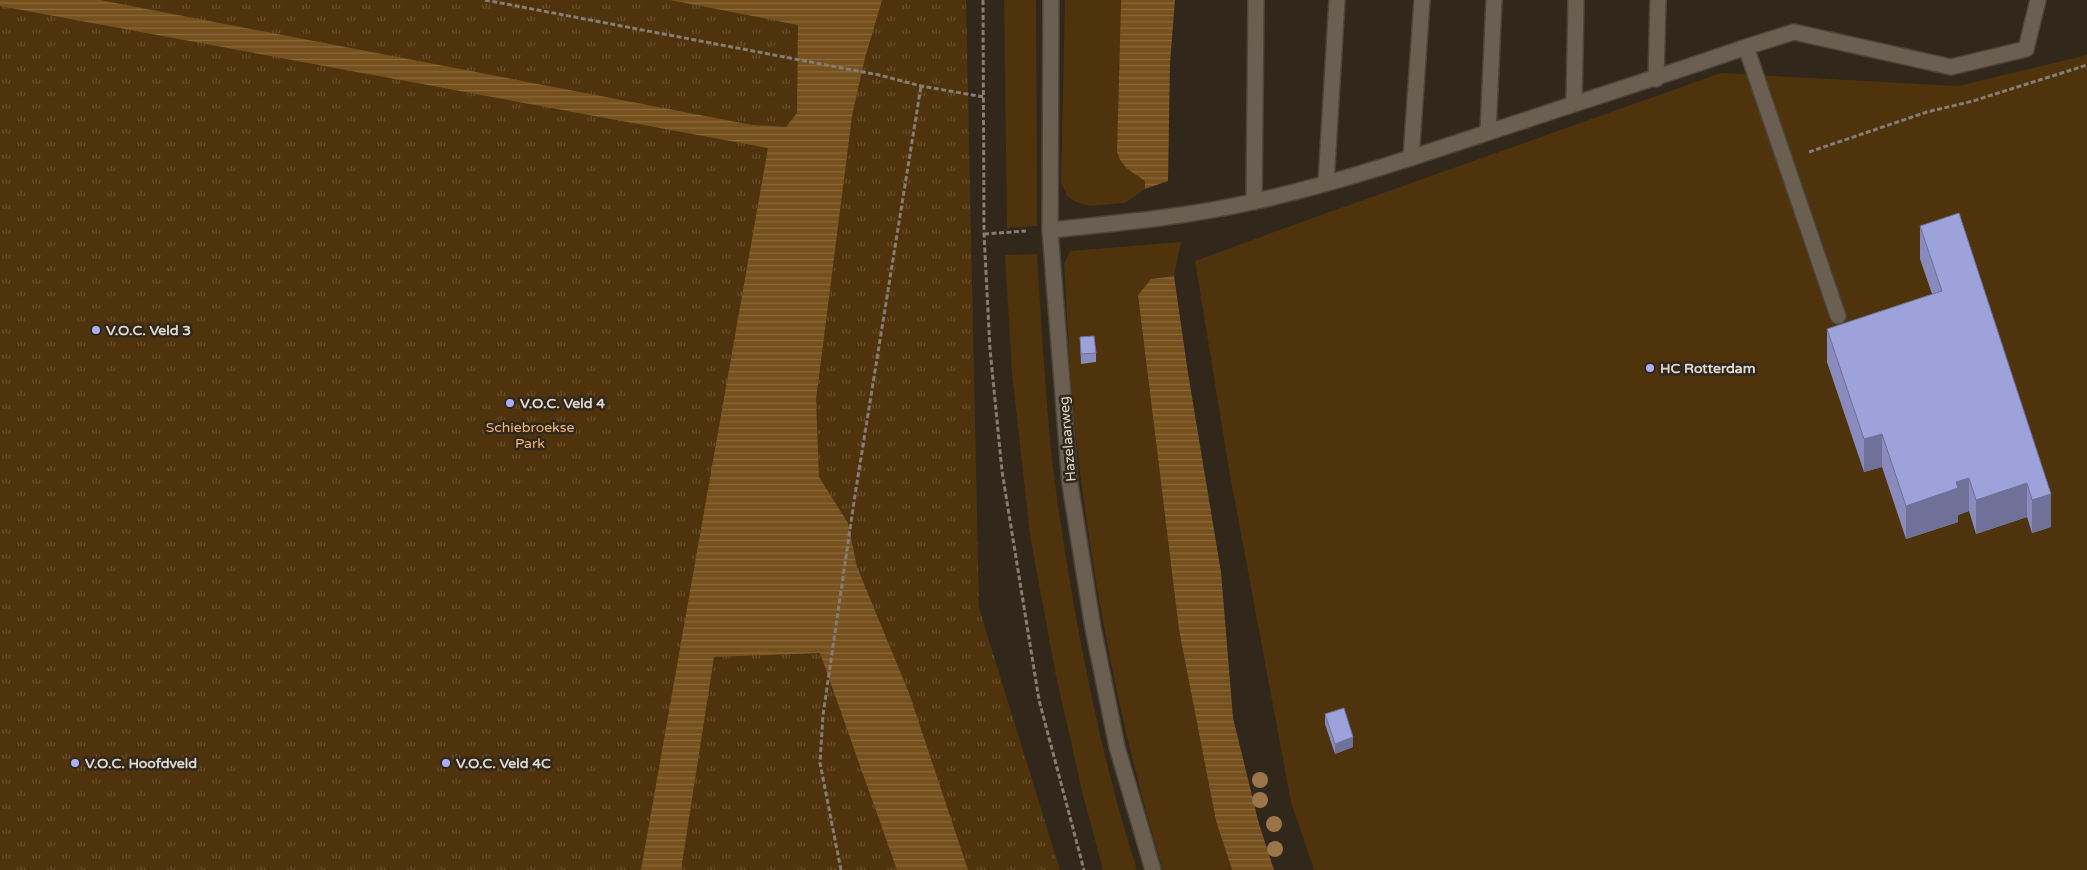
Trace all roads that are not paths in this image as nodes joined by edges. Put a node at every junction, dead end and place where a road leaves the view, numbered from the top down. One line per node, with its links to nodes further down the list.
1 (1051, 0): 16 (street, Hazelaarweg)
2 (1256, 0): 15 (street)
3 (1337, 0): 14 (street)
4 (1422, 0): 13 (street)
5 (1494, 0): 12 (street)
6 (1576, 0): 11 (street)
7 (1658, 0): 10 (street)
8 (2038, 0): 9 (street)
9 (1746, 47): 10 (street); 17 (street)
10 (1656, 79): 11 (street)
11 (1574, 104): 12 (street)
12 (1488, 132): 13 (street)
13 (1411, 158): 14 (street)
14 (1326, 182): 15 (street)
15 (1254, 202): 16 (street)
16 (1050, 230): 18 (street, Hazelaarweg)
17 (1838, 316)
18 (1152, 870)

